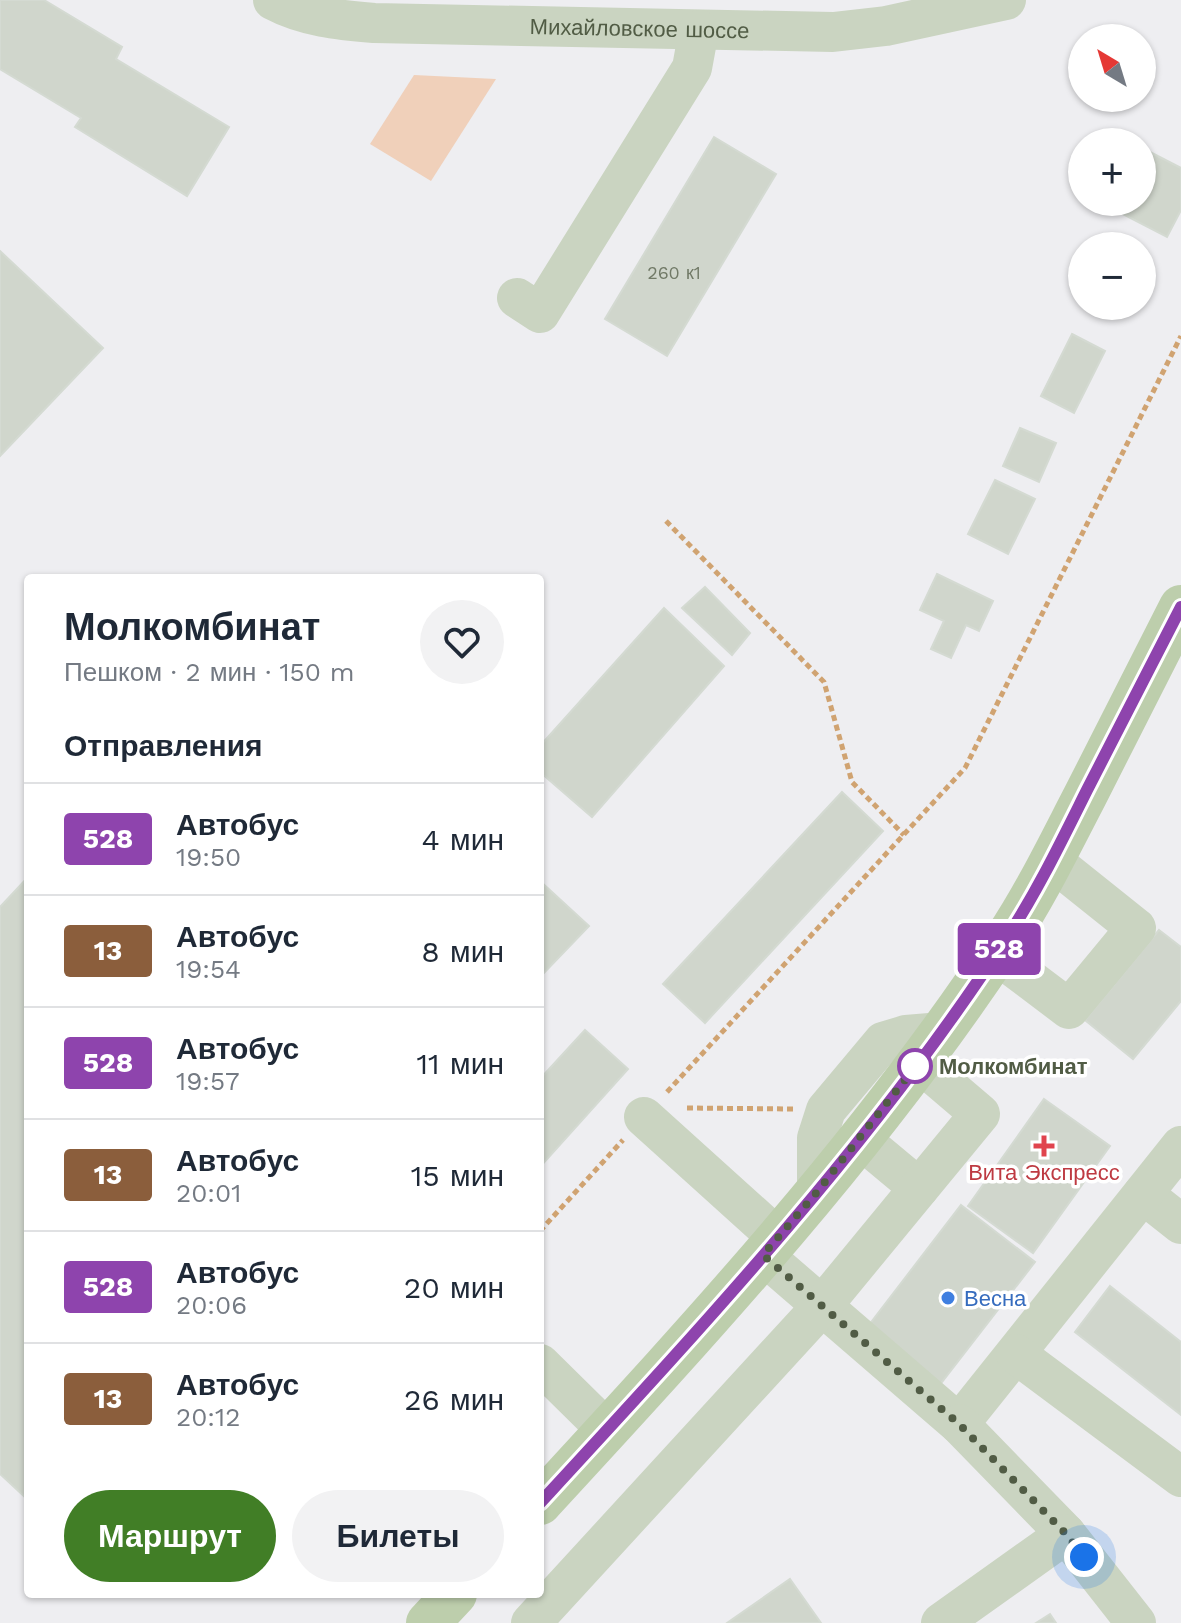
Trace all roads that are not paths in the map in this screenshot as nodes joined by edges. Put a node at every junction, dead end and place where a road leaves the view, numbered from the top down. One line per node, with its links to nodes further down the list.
1 (273, 0): 3 (street, Михайловское шоссе)
2 (1006, 0): 4 (street, Михайловское шоссе)
3 (536, 13): 4 (street, Михайловское шоссе)
4 (699, 30): 5 (street)
5 (517, 298)
6 (1181, 607): 7 (main road)
7 (1051, 860): 8 (main road); 8 (street)
8 (996, 954): 9 (main road)
9 (930, 1047): 11 (main road); 13 (street); 14 (street)
10 (649, 1112): 17 (street)
11 (859, 1138): 13 (street); 14 (main road)
12 (1181, 1146): 15 (street)
13 (919, 1188): 18 (street)
14 (817, 1192): 17 (main road)
15 (1143, 1194): 16 (street); 19 (street)
16 (1181, 1224)
17 (770, 1247): 18 (street); 22 (main road)
18 (822, 1306): 21 (street); 26 (street)
19 (1016, 1354): 21 (street); 23 (street)
20 (544, 1368): 22 (street)
21 (959, 1424): 25 (street)
22 (607, 1430): 24 (main road)
23 (1181, 1477)
24 (544, 1499)
25 (1066, 1534): 27 (street); 28 (street)
26 (531, 1623)
27 (941, 1623)
28 (1136, 1623)

